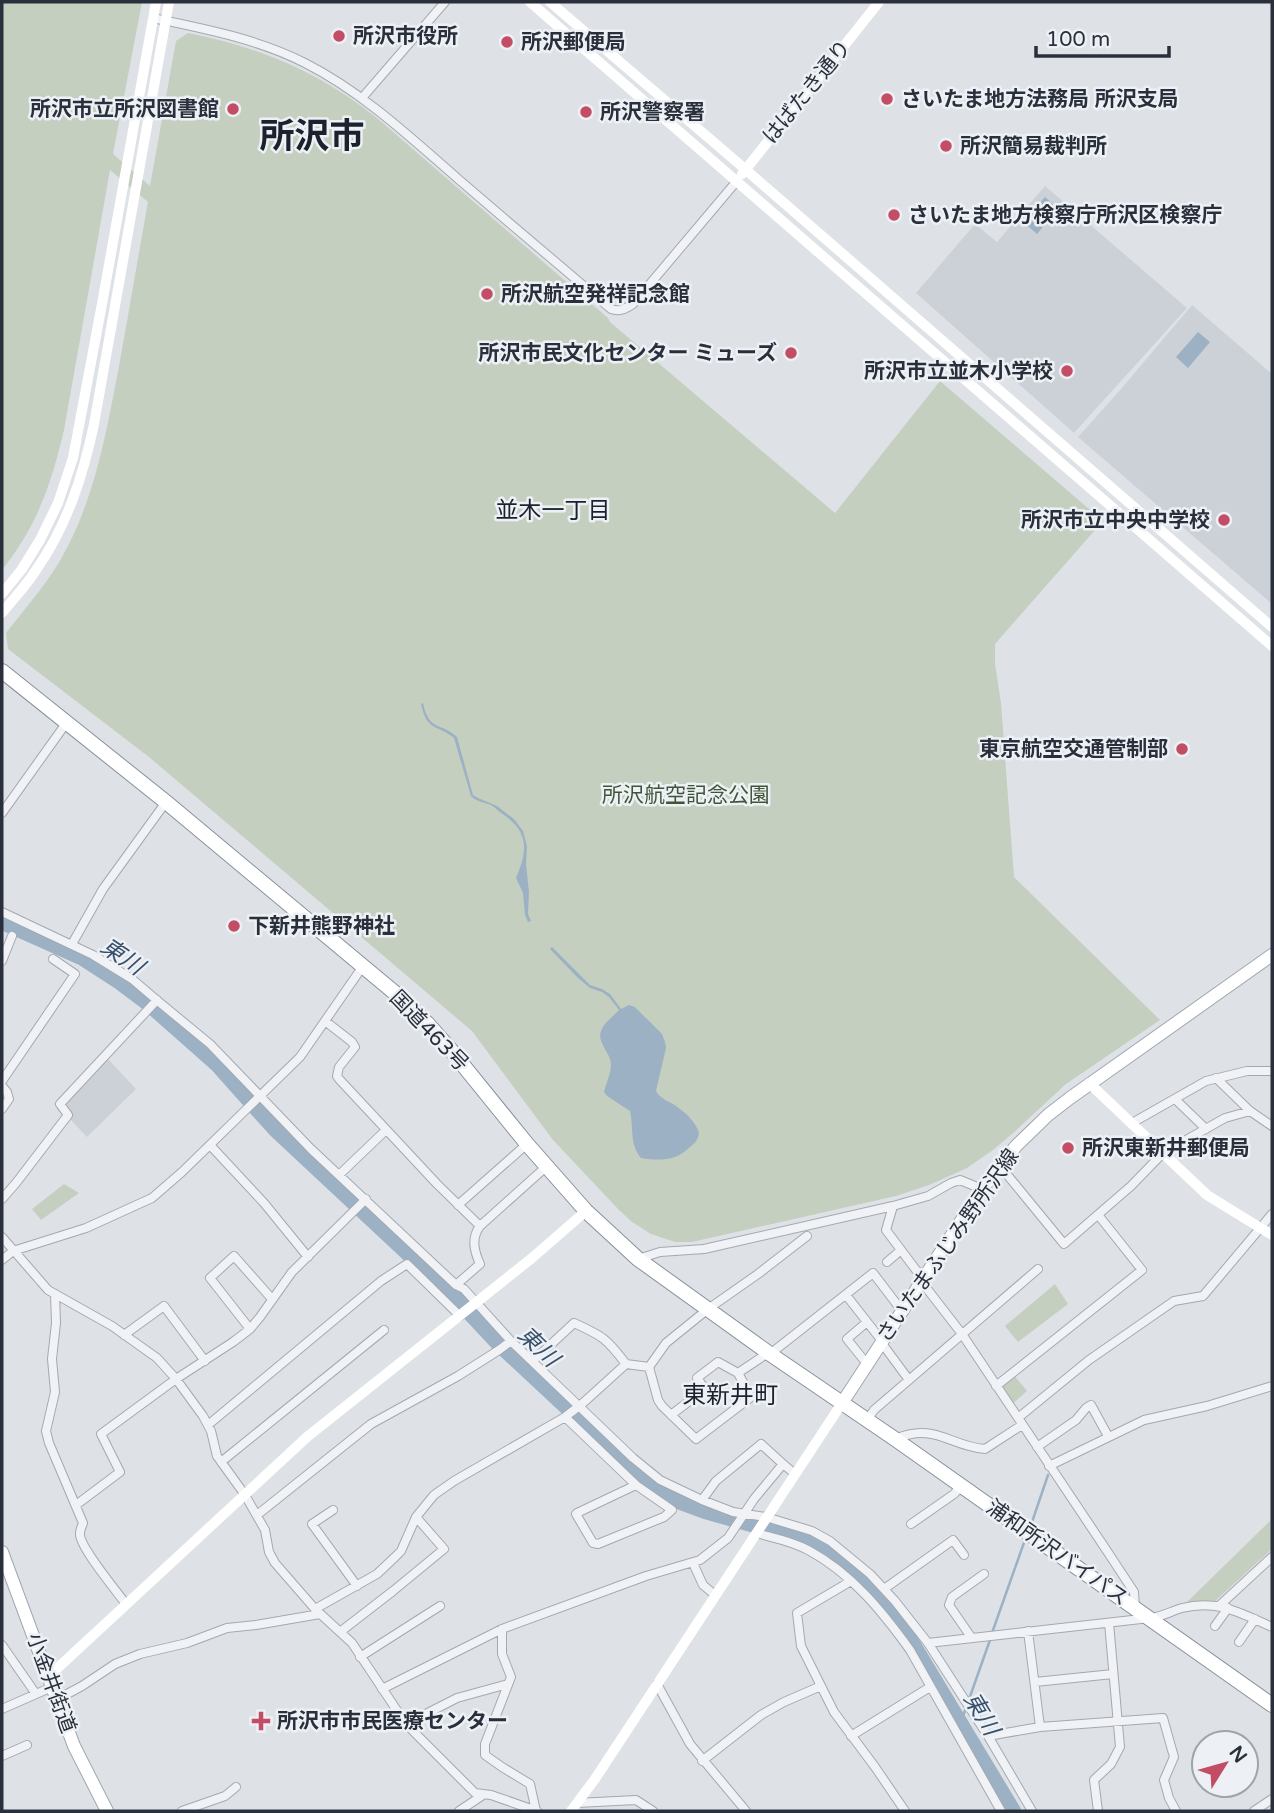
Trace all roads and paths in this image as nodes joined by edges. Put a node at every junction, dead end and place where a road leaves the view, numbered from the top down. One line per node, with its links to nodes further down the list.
1 (156, 2): 7 (street)
2 (169, 2): 8 (street)
3 (445, 2): 9 (street)
4 (530, 2): 11 (street)
5 (550, 2): 10 (street)
6 (879, 2): 10 (street, はばたき通り)
7 (153, 18): 8 (street); 12 (street)
8 (166, 20): 9 (street); 13 (street)
9 (362, 98): 11 (street)
10 (745, 169): 11 (street, はばたき通り); 14 (street)
11 (736, 182): 15 (street)
12 (2, 594)
13 (2, 613)
14 (1272, 628)
15 (1272, 646)
16 (2, 671): 17 (highway, 国道463号)
17 (67, 722): 18 (highway, 国道463号); 19 (street)
18 (166, 802): 22 (street); 26 (highway, 国道463号)
19 (2, 813)
20 (2, 912): 22 (street)
21 (12, 936): 25 (street)
22 (72, 944): 27 (street)
23 (1272, 955): 32 (main road, さいたまふじみ野所沢線)
24 (53, 959): 31 (street)
25 (2, 961)
26 (363, 966): 28 (street); 41 (highway, 国道463号)
27 (155, 1001): 33 (street); 48 (street)
28 (325, 1021): 33 (street); 40 (street)
29 (1272, 1071): 30 (street)
30 (1216, 1078): 34 (street); 36 (street)
31 (2, 1083): 35 (street)
32 (1089, 1083): 37 (street); 44 (main road, さいたまふじみ野所沢線)
33 (258, 1098): 42 (street); 46 (street)
34 (1175, 1099): 37 (street); 39 (street)
35 (2, 1109)
36 (1250, 1111): 38 (street); 39 (street)
37 (1132, 1123): 43 (street)
38 (1272, 1126)
39 (1206, 1129): 43 (street)
40 (386, 1130): 46 (street); 50 (street)
41 (527, 1144): 45 (highway, 国道463号); 50 (street)
42 (210, 1145): 61 (street); 62 (street)
43 (1163, 1153): 54 (street); 56 (street)
44 (1000, 1166): 47 (main road, さいたまふじみ野所沢線); 54 (street)
45 (547, 1167): 52 (highway, 国道463号); 55 (street)
46 (339, 1175): 49 (street)
47 (982, 1189): 51 (street); 67 (main road, さいたまふじみ野所沢線)
48 (2, 1199)
49 (365, 1201): 62 (street); 68 (street)
50 (458, 1205): 55 (street)
51 (893, 1206): 60 (street); 63 (street)
52 (586, 1211): 63 (highway, 国道463号); 72 (street)
53 (1272, 1213): 56 (street)
54 (1099, 1216): 91 (street)
55 (480, 1226): 68 (street)
56 (1261, 1227): 57 (street); 98 (street)
57 (1272, 1235)
58 (807, 1236): 73 (street)
59 (2, 1237): 61 (street)
60 (901, 1250): 65 (street); 67 (street)
61 (13, 1251): 64 (street); 69 (street)
62 (309, 1257): 71 (street)
63 (638, 1259): 73 (highway, 国道463号)
64 (2, 1260)
65 (887, 1262)
66 (1038, 1269): 78 (street)
67 (923, 1279): 74 (main road, さいたまふじみ野所沢線); 78 (street)
68 (456, 1284): 72 (street)
69 (55, 1294): 79 (street); 111 (street)
70 (846, 1295): 74 (street); 75 (street); 82 (street)
71 (272, 1299): 76 (street); 76 (street)
72 (468, 1309): 80 (street); 99 (street); 109 (street)
73 (708, 1309): 82 (highway, 国道463号); 87 (street)
74 (902, 1311): 81 (main road, さいたまふじみ野所沢線)
75 (867, 1322): 81 (street); 86 (street)
76 (250, 1329): 83 (street)
77 (384, 1330): 103 (street)
78 (962, 1334): 90 (street); 91 (street)
79 (124, 1335): 83 (street); 89 (street)
80 (509, 1342): 84 (street); 113 (street)
81 (881, 1342): 86 (main road, さいたまふじみ野所沢線); 90 (street)
82 (769, 1354): 88 (street); 93 (highway, 国道463号)
83 (205, 1360): 89 (street)
84 (533, 1361): 85 (street); 94 (street)
85 (626, 1364): 87 (street); 94 (street)
86 (867, 1364): 93 (main road, さいたまふじみ野所沢線)
87 (649, 1367): 95 (street)
88 (738, 1373): 95 (street); 95 (street)
89 (176, 1379): 99 (street); 111 (street)
90 (909, 1380): 97 (street)
91 (996, 1386): 98 (street)
92 (1272, 1386): 100 (street)
93 (842, 1403): 97 (highway, 浦和所沢バイパス); 106 (street)
94 (578, 1407): 96 (street); 110 (street)
95 (671, 1415)
96 (566, 1416): 107 (street); 115 (street)
97 (867, 1420): 101 (highway, 浦和所沢バイパス)
98 (1020, 1422): 101 (street); 102 (street)
99 (208, 1425): 103 (street)
100 (1108, 1436): 102 (street); 105 (street)
101 (895, 1439): 108 (highway, 浦和所沢バイパス)
102 (1037, 1447): 105 (street)
103 (221, 1462): 109 (street)
104 (783, 1464): 106 (street); 110 (street); 114 (street)
105 (1049, 1466): 130 (street)
106 (795, 1474): 116 (street)
107 (636, 1485): 107 (street)
108 (961, 1486): 117 (street); 130 (highway, 浦和所沢バイパス)
109 (245, 1495): 113 (street); 128 (street)
110 (702, 1500): 114 (street)
111 (76, 1505): 128 (street)
112 (333, 1510): 125 (street)
113 (257, 1516): 132 (street)
114 (744, 1516): 116 (street); 122 (street)
115 (416, 1517): 125 (street); 140 (street)
116 (765, 1519): 118 (street); 126 (street)
117 (911, 1524)
118 (757, 1532): 124 (street); 127 (street)
119 (2, 1552): 153 (main road, 小金井街道)
120 (964, 1555): 126 (street)
121 (1272, 1557): 131 (street)
122 (693, 1563): 127 (street); 138 (street)
123 (984, 1574): 141 (street)
124 (851, 1581): 145 (street); 151 (street)
125 (357, 1586): 132 (street)
126 (884, 1588): 142 (street)
127 (715, 1595): 150 (street)
128 (126, 1604): 153 (street)
129 (440, 1606): 146 (street)
130 (1135, 1607): 133 (highway, 浦和所沢バイパス)
131 (1224, 1607): 133 (street); 134 (street); 136 (street)
132 (318, 1611): 140 (street); 153 (street)
133 (1150, 1619): 135 (street); 156 (highway, 浦和所沢バイパス)
134 (1255, 1619): 137 (street); 143 (street)
135 (1109, 1623): 139 (street); 147 (street)
136 (1215, 1626)
137 (1272, 1627)
138 (502, 1629): 149 (street); 154 (street)
139 (1028, 1631): 141 (street); 148 (street)
140 (340, 1632): 146 (street)
141 (971, 1637): 142 (street)
142 (925, 1641): 145 (street); 162 (street)
143 (1239, 1642)
144 (2, 1645): 155 (street)
145 (911, 1649): 152 (street)
146 (360, 1657): 154 (street)
147 (1113, 1674): 148 (street); 158 (street)
148 (1035, 1682): 160 (street)
149 (508, 1684): 159 (street); 173 (street)
150 (657, 1684): 165 (street); 169 (street)
151 (821, 1686): 161 (street); 165 (street)
152 (930, 1687): 161 (street); 177 (street)
153 (52, 1688): 155 (street); 170 (main road, 小金井街道)
154 (382, 1689): 159 (street)
155 (36, 1694): 157 (street)
156 (1272, 1705)
157 (2, 1709)
158 (1119, 1720): 160 (street); 179 (street); 180 (street)
159 (406, 1724): 167 (street)
160 (1040, 1727): 162 (street)
161 (851, 1736): 176 (street)
162 (988, 1736): 178 (street)
163 (27, 1745): 164 (street)
164 (2, 1756)
165 (702, 1761): 175 (street)
166 (236, 1787): 171 (street)
167 (483, 1795): 172 (street); 173 (street)
168 (1272, 1799): 181 (street)
169 (574, 1807): 174 (street)
170 (107, 1811)
171 (182, 1811)
172 (459, 1811)
173 (537, 1811)
174 (653, 1811)
175 (746, 1811)
176 (905, 1811)
177 (1001, 1811)
178 (1032, 1811)
179 (1098, 1811)
180 (1176, 1811)
181 (1254, 1811)

